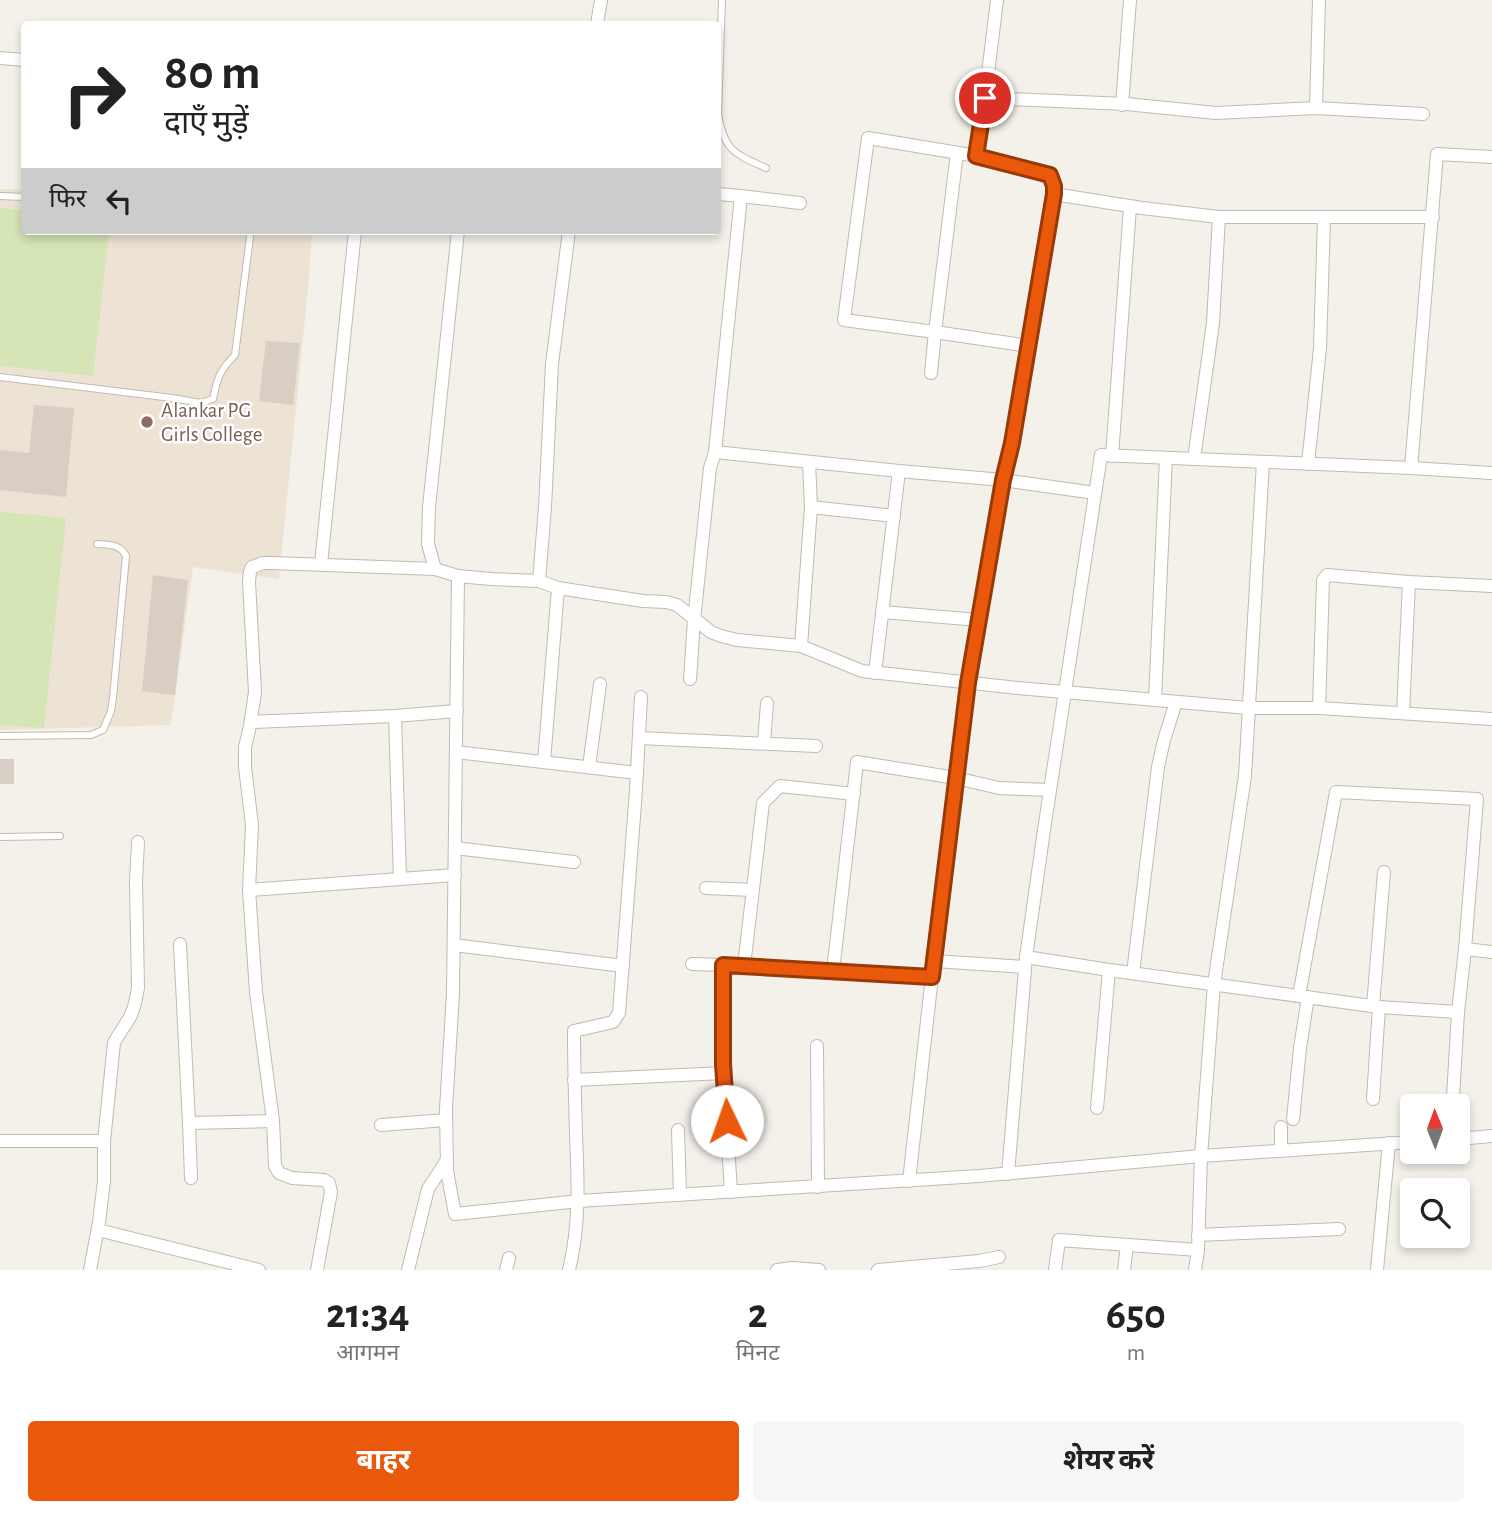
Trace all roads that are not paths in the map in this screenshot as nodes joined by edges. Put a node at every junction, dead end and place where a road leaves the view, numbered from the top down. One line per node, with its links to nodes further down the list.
1 (601, 0): 6 (street)
2 (722, 0): 7 (lane)
3 (997, 0): 10 (street)
4 (1130, 0): 11 (street)
5 (1319, 0): 12 (street)
6 (598, 21)
7 (721, 28)
8 (0, 58): 9 (street)
9 (21, 60)
10 (985, 98): 11 (street); 16 (street)
11 (1122, 105): 12 (street)
12 (1316, 108): 13 (street)
13 (1423, 114)
14 (721, 133): 18 (lane)
15 (957, 153): 16 (street); 33 (street); 33 (street)
16 (976, 156): 20 (street)
17 (1492, 157): 27 (street)
18 (766, 168)
19 (721, 194): 22 (street)
20 (1054, 194): 25 (street); 34 (street)
21 (0, 196): 23 (lane)
22 (741, 196): 24 (street); 37 (street)
23 (21, 197)
24 (800, 203)
25 (1130, 206): 26 (street); 38 (street)
26 (1219, 217): 28 (street); 40 (street)
27 (1433, 217): 28 (street); 44 (street)
28 (1324, 218): 43 (street)
29 (249, 235): 36 (lane)
30 (355, 235): 52 (street)
31 (458, 235): 53 (street)
32 (568, 235): 55 (street)
33 (935, 332): 34 (street); 35 (street)
34 (1029, 346): 47 (street)
35 (931, 373)
36 (0, 377)
37 (715, 452): 41 (street); 60 (street)
38 (1112, 456): 39 (street); 48 (street)
39 (1166, 458): 40 (street); 69 (street)
40 (1194, 459): 42 (street)
41 (809, 462): 45 (street); 49 (street)
42 (1264, 462): 43 (street); 72 (street)
43 (1308, 464): 44 (street)
44 (1411, 468): 46 (street)
45 (898, 471): 47 (street); 50 (street)
46 (1492, 473)
47 (1003, 480): 48 (street); 61 (street)
48 (1096, 493): 67 (street)
49 (811, 507): 50 (street); 62 (street)
50 (894, 516): 59 (street)
51 (97, 544): 79 (lane)
52 (321, 564): 53 (street); 78 (street)
53 (435, 569): 54 (street)
54 (458, 576): 55 (street); 74 (street)
55 (539, 580): 58 (street)
56 (1409, 582): 57 (street); 73 (street); 75 (street)
57 (1492, 586)
58 (558, 588): 60 (street); 84 (street)
59 (882, 612): 61 (street); 63 (street)
60 (694, 620): 62 (street); 64 (street)
61 (979, 620): 65 (street)
62 (801, 646): 63 (street)
63 (876, 673): 65 (street)
64 (690, 679)
65 (968, 683): 67 (street); 87 (street)
66 (600, 684): 85 (street)
67 (1066, 692): 69 (street); 88 (street)
68 (641, 697): 80 (street)
69 (1155, 700): 70 (street)
70 (1176, 702): 72 (street); 113 (street)
71 (767, 703): 81 (street)
72 (1248, 708): 73 (street); 115 (street)
73 (1319, 708): 75 (street)
74 (457, 710): 76 (street); 83 (street)
75 (1403, 713): 77 (street)
76 (395, 716): 78 (street); 97 (street)
77 (1492, 719)
78 (251, 722): 99 (street)
79 (0, 736)
80 (639, 738): 81 (street); 86 (street)
81 (764, 744): 82 (street)
82 (816, 746)
83 (456, 752): 84 (street); 93 (street)
84 (544, 762): 85 (street)
85 (589, 767): 86 (street)
86 (637, 773): 109 (street)
87 (956, 778): 88 (street); 89 (street); 105 (street)
88 (1050, 790): 106 (street)
89 (854, 794): 100 (street); 112 (street)
90 (60, 836): 91 (lane)
91 (0, 837)
92 (138, 842): 135 (street)
93 (455, 848): 94 (street); 96 (street)
94 (574, 862)
95 (1384, 872): 117 (street)
96 (455, 875): 97 (street); 102 (street)
97 (400, 879): 99 (street)
98 (706, 888): 100 (street)
99 (248, 890): 127 (street)
100 (753, 890): 110 (street)
101 (180, 944): 128 (street)
102 (454, 945): 109 (street); 126 (street)
103 (1465, 949): 104 (street); 116 (street); 118 (street)
104 (1492, 952)
105 (934, 961): 106 (street); 114 (street)
106 (1026, 962): 111 (street); 141 (street)
107 (692, 964): 108 (street)
108 (723, 965): 110 (street); 120 (street)
109 (622, 966): 121 (street)
110 (744, 966): 112 (street)
111 (1109, 970): 113 (street); 124 (street)
112 (833, 971): 114 (street)
113 (1133, 973): 115 (street)
114 (932, 977): 143 (street)
115 (1214, 984): 116 (street); 139 (street)
116 (1304, 996): 117 (street); 125 (street)
117 (1376, 1006): 118 (street); 123 (street)
118 (1458, 1012): 122 (street)
119 (817, 1046): 144 (street)
120 (724, 1073): 121 (street); 145 (street)
121 (574, 1080): 147 (street)
122 (1452, 1094)
123 (1373, 1099)
124 (1097, 1108)
125 (1293, 1119)
126 (446, 1120): 129 (street); 140 (street)
127 (273, 1121): 128 (street); 158 (street)
128 (189, 1123): 142 (street)
129 (381, 1125)
130 (1281, 1127): 138 (street)
131 (678, 1130): 146 (street)
132 (1492, 1136): 133 (street)
133 (1470, 1138)
134 (0, 1140): 135 (street)
135 (104, 1141): 148 (street)
136 (1389, 1143): 137 (street); 138 (street); 167 (street)
137 (1400, 1143)
138 (1281, 1150): 139 (street)
139 (1201, 1156): 141 (street); 150 (street)
140 (447, 1160): 147 (street); 159 (street)
141 (1008, 1174): 143 (street)
142 (191, 1178)
143 (909, 1181): 144 (street)
144 (818, 1187): 145 (street)
145 (731, 1192): 146 (street)
146 (680, 1195): 147 (street)
147 (579, 1201): 160 (street)
148 (98, 1230): 156 (street); 157 (street)
149 (1339, 1230): 150 (street)
150 (1198, 1235): 152 (street)
151 (1127, 1245): 152 (street); 164 (street); 165 (street)
152 (1198, 1250): 166 (street)
153 (999, 1257): 154 (street)
154 (978, 1265): 155 (street)
155 (918, 1268): 163 (street)
156 (90, 1270)
157 (259, 1270)
158 (317, 1270)
159 (408, 1270)
160 (569, 1270)
161 (777, 1270): 162 (street)
162 (819, 1270)
163 (878, 1270)
164 (1055, 1270)
165 (1125, 1270)
166 (1195, 1270)
167 (1377, 1270)

